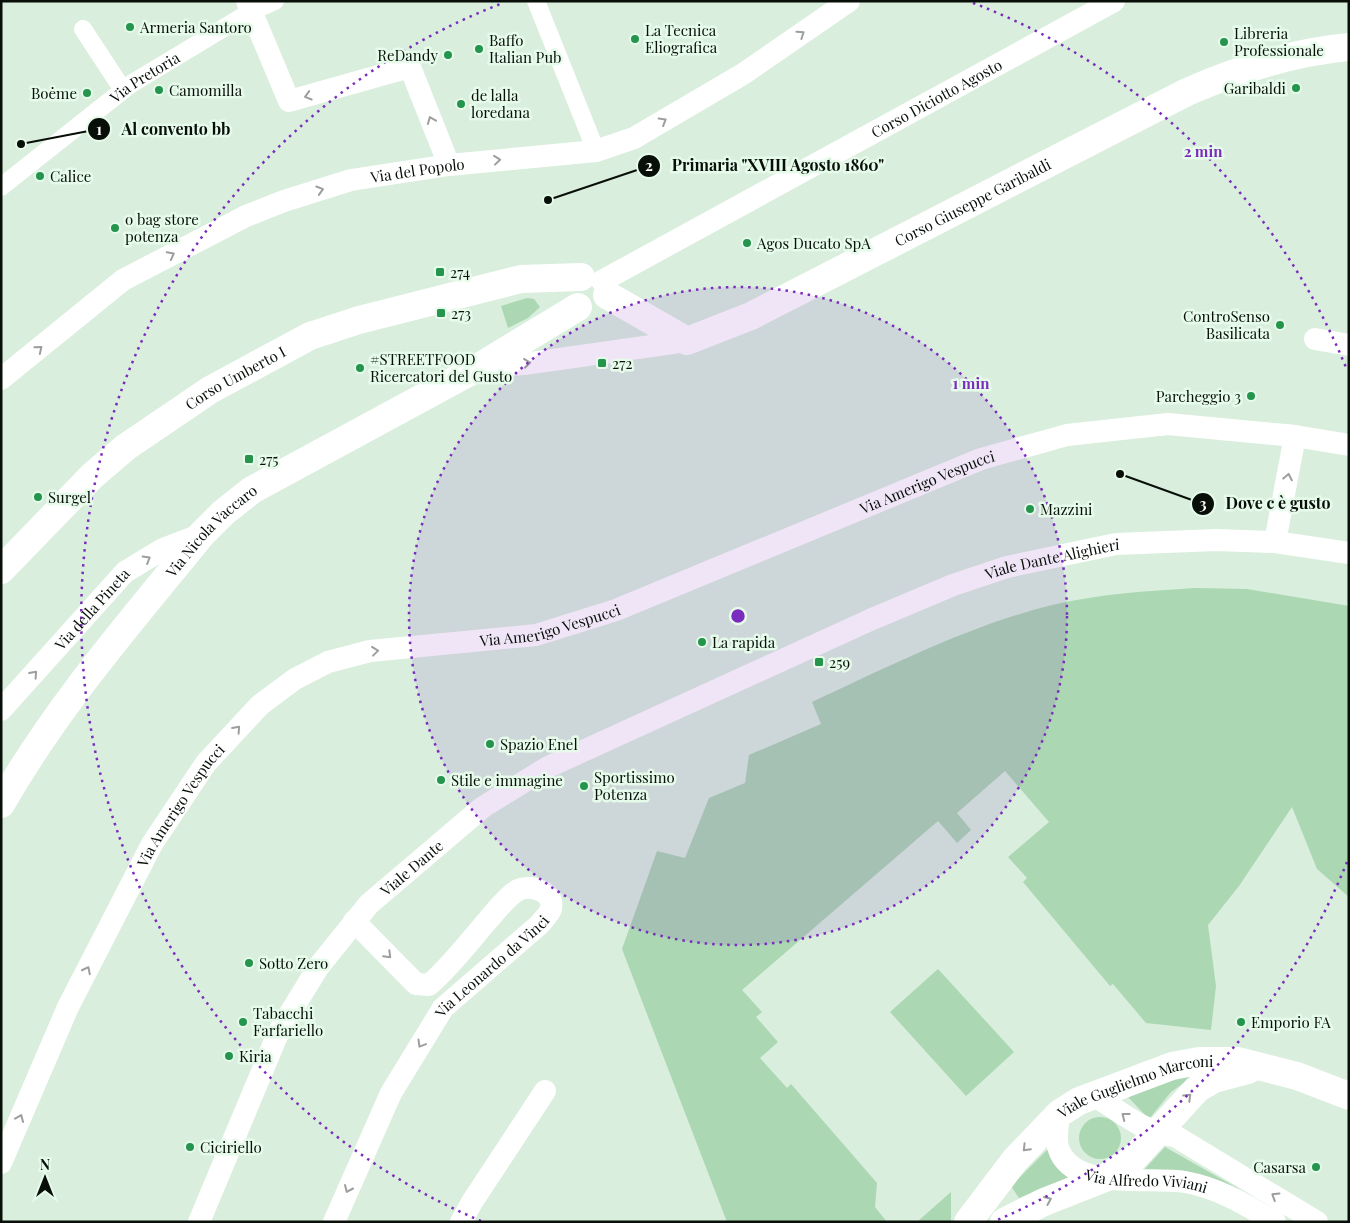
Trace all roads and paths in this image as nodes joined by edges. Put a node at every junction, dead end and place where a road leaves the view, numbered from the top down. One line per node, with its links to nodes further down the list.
1 (275, 1): 5 (street, Via Pretoria)
2 (536, 1): 9 (street)
3 (849, 1): 9 (street, Via del Popolo, one-way to 3)
4 (1114, 1): 12 (street, Corso Diciotto Agosto)
5 (249, 6): 8 (street, Via Pretoria); 10 (street, one-way to 5)
6 (83, 29): 8 (street)
7 (1349, 47): 14 (street, Corso Giuseppe Garibaldi)
8 (123, 90): 11 (street, Via Pretoria)
9 (596, 151): 10 (street, Via del Popolo, one-way to 9)
10 (450, 166): 17 (street, Via del Popolo, one-way to 10)
11 (7, 181)
12 (588, 291): 14 (street); 16 (street, Via Nicola Vaccaro); 23 (street, Corso Umberto I)
13 (1315, 339): 15 (street)
14 (687, 341): 16 (street, one-way to 14)
15 (1349, 345)
16 (479, 367): 20 (street, Via Nicola Vaccaro)
17 (1, 379)
18 (1295, 436): 19 (street, Via Amerigo Vespucci); 21 (street, one-way to 18); 34 (street, Via Amerigo Vespucci, one-way to 18)
19 (1349, 445)
20 (202, 534): 25 (street, Via della Pineta, one-way to 20); 26 (street, Via Nicola Vaccaro)
21 (1276, 542): 22 (street, Viale Dante Alighieri); 24 (street, Viale Dante Alighieri)
22 (1349, 554)
23 (1, 570)
24 (774, 664): 27 (street, Viale Dante)
25 (1, 710)
26 (1, 804)
27 (354, 921): 36 (street, Via Leonardo da Vinci, one-way to 36); 37 (street, Viale Dante)
28 (1264, 1066): 30 (street, Viale Guglielmo Marconi); 31 (street, Viale Guglielmo Marconi); 33 (street, one-way to 28)
29 (545, 1091): 38 (street)
30 (1094, 1096): 32 (street, Viale Guglielmo Marconi); 33 (street, Via Alfredo Viviani, one-way to 30)
31 (1349, 1096)
32 (1060, 1113): 35 (street, Via Alfredo Viviani); 39 (street, Viale Guglielmo Marconi, one-way to 39)
33 (1157, 1134): 35 (street); 42 (street, Via Alfredo Viviani, one-way to 33)
34 (1, 1163)
35 (1105, 1178): 40 (street, one-way to 35); 41 (street, Via Alfredo Viviani)
36 (335, 1220)
37 (199, 1222)
38 (461, 1222)
39 (968, 1222)
40 (1004, 1222)
41 (1275, 1222)
42 (1317, 1222)

